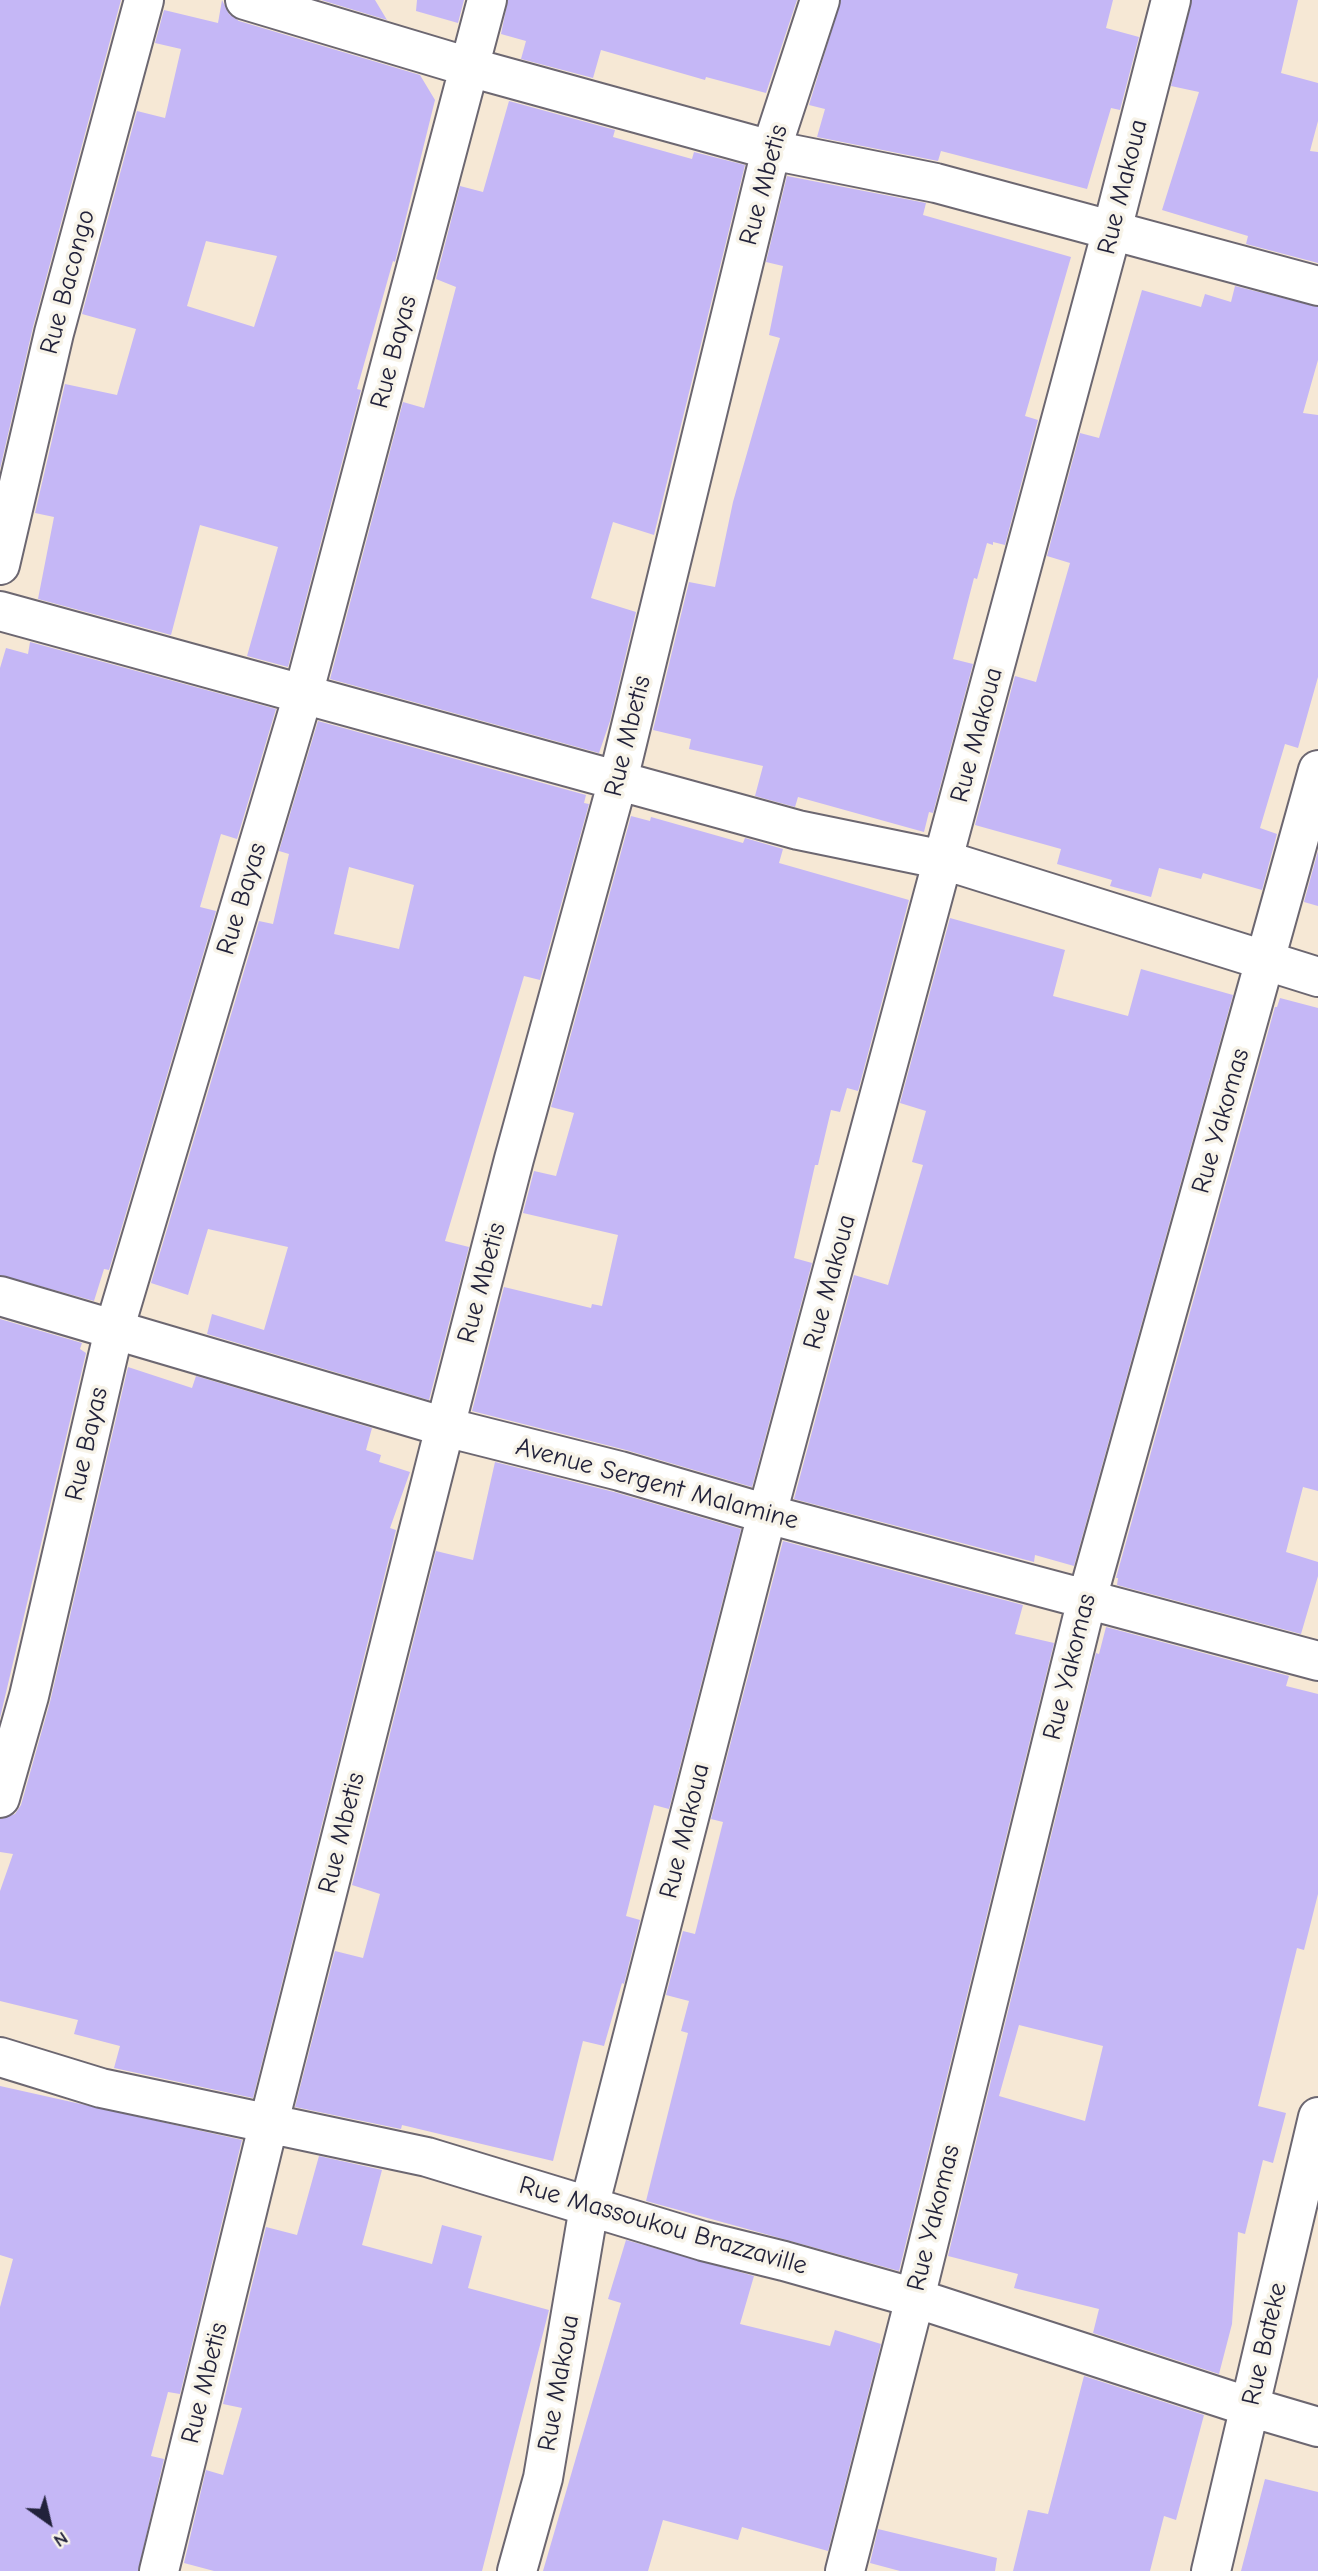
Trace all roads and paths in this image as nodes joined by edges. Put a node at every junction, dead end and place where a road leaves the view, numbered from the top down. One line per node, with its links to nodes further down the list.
1 (144, 0): 10 (street, Rue Bacongo)
2 (245, 0): 6 (street)
3 (487, 0): 6 (street, Rue Bayas)
4 (820, 0): 7 (street, Rue Mbetis)
5 (1171, 0): 8 (street, Rue Makoua)
6 (469, 67): 7 (street); 12 (street, Rue Bayas)
7 (771, 150): 8 (street); 14 (street, Rue Mbetis)
8 (1112, 230): 9 (street); 15 (street, Rue Makoua)
9 (1318, 286)
10 (0, 565)
11 (0, 611): 12 (street)
12 (303, 695): 14 (street); 19 (street, Rue Bayas)
13 (1318, 770): 16 (street, Rue Yakomas)
14 (618, 780): 15 (street); 20 (street, Rue Mbetis)
15 (944, 860): 16 (street); 21 (street, Rue Makoua)
16 (1266, 962): 17 (street); 22 (street, Rue Yakomas)
17 (1318, 977)
18 (0, 1296): 19 (street, Avenue Sergent Malamine)
19 (114, 1330): 20 (street, Avenue Sergent Malamine); 24 (street, Rue Bayas)
20 (445, 1427): 21 (street, Avenue Sergent Malamine); 27 (street, Rue Mbetis)
21 (767, 1514): 22 (street, Avenue Sergent Malamine); 28 (street, Rue Makoua)
22 (1087, 1599): 23 (street, Avenue Sergent Malamine); 29 (street, Rue Yakomas)
23 (1318, 1661)
24 (0, 1798)
25 (0, 2057): 27 (street, Rue Massoukou Brazzaville)
26 (1318, 2118): 30 (street, Rue Bateke)
27 (269, 2122): 28 (street, Rue Massoukou Brazzaville); 32 (street, Rue Mbetis)
28 (589, 2207): 29 (street, Rue Massoukou Brazzaville); 33 (street, Rue Makoua)
29 (915, 2298): 30 (street, Rue Massoukou Brazzaville); 34 (street, Rue Yakomas)
30 (1250, 2407): 31 (street, Rue Massoukou Brazzaville); 35 (street, Rue Bateke)
31 (1318, 2427)
32 (159, 2571)
33 (517, 2571)
34 (845, 2571)
35 (1211, 2571)

